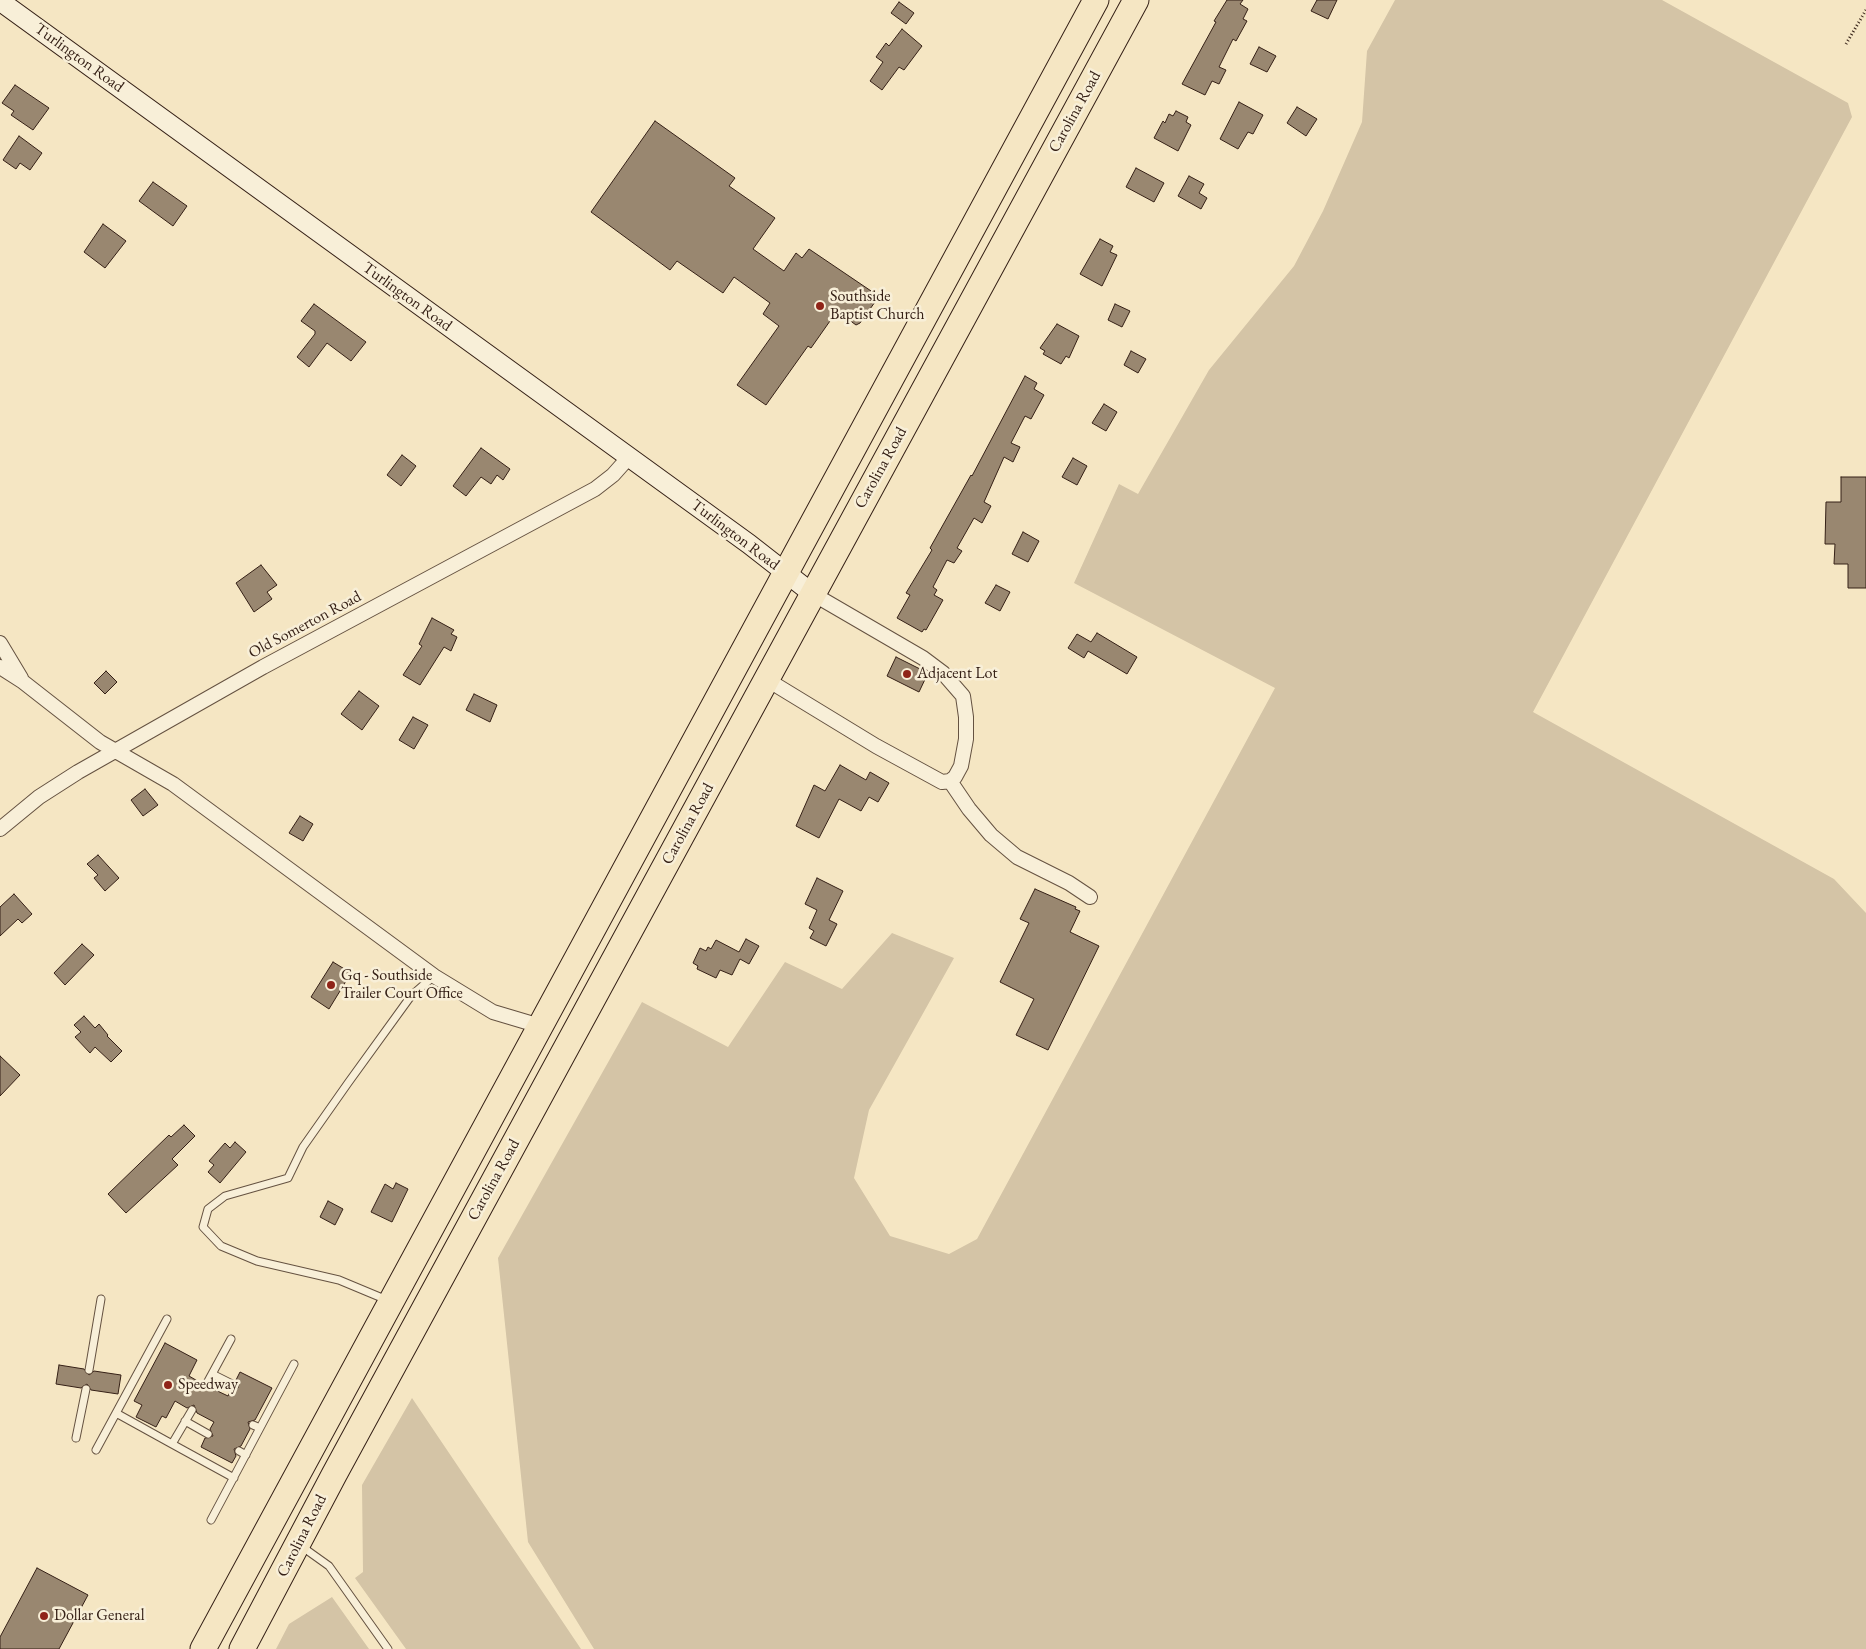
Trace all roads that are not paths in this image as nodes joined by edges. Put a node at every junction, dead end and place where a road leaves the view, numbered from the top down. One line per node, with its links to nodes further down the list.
1 (1096, 0): 5 (highway, Carolina Road)
2 (1136, 0): 6 (highway, Carolina Road)
3 (0, 1): 4 (street, Turlington Road)
4 (628, 457): 5 (street, Turlington Road); 11 (street, Old Somerton Road)
5 (785, 572): 6 (street, Turlington Road); 16 (highway, Carolina Road)
6 (813, 594): 9 (highway, Carolina Road); 12 (street)
7 (0, 642): 10 (street)
8 (0, 667): 10 (street)
9 (766, 679): 12 (street); 37 (highway, Carolina Road)
10 (22, 681): 11 (street)
11 (116, 750): 13 (street, Old Somerton Road); 15 (street)
12 (950, 781): 14 (street)
13 (0, 829)
14 (1090, 897)
15 (434, 976): 16 (street); 18 (lane)
16 (540, 1026): 18 (highway, Carolina Road)
17 (101, 1299): 22 (lane)
18 (390, 1301): 36 (highway, Carolina Road)
19 (167, 1319): 28 (lane)
20 (231, 1339): 23 (lane)
21 (294, 1364): 34 (lane)
22 (89, 1370)
23 (212, 1374): 24 (lane); 25 (lane)
24 (206, 1385)
25 (234, 1385)
26 (86, 1389): 31 (lane)
27 (192, 1410): 29 (lane)
28 (116, 1413): 32 (lane); 33 (lane)
29 (185, 1421): 30 (lane); 32 (lane)
30 (208, 1434)
31 (76, 1438)
32 (172, 1444): 34 (lane)
33 (96, 1450)
34 (234, 1478): 35 (lane)
35 (211, 1520)
36 (258, 1546): 37 (highway); 38 (highway, Carolina Road)
37 (294, 1553): 39 (highway, Carolina Road); 40 (lane)
38 (203, 1649)
39 (242, 1649)
40 (388, 1649)

